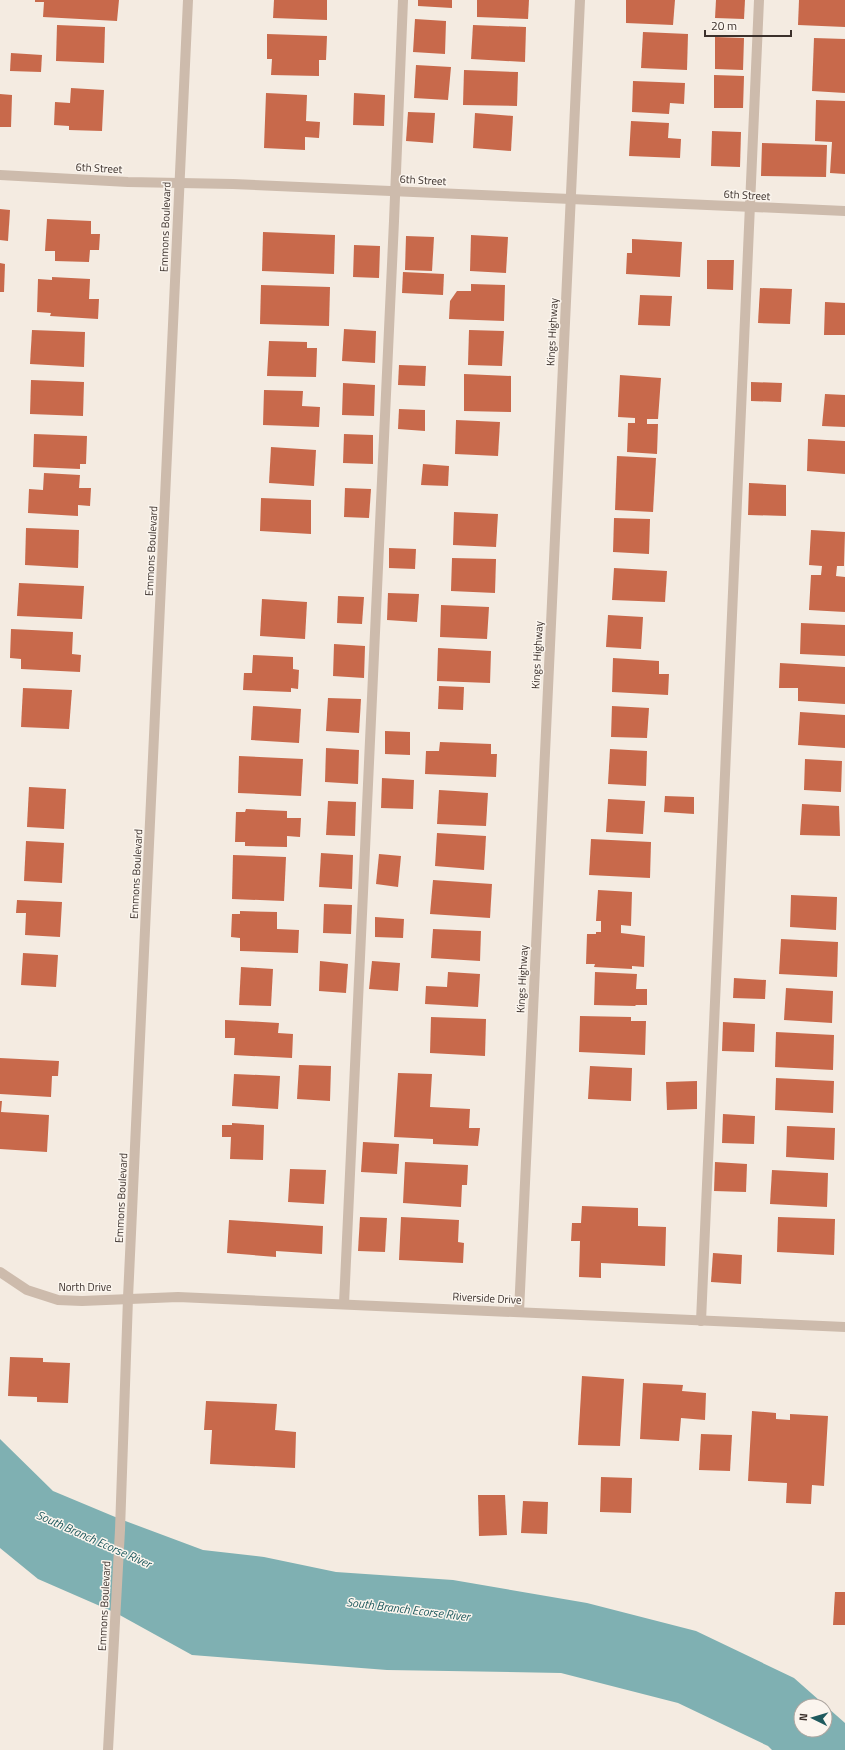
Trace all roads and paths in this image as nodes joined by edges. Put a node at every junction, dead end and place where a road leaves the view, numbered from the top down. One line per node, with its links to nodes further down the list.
1 (188, 0): 6 (street, Emmons Boulevard)
2 (403, 0): 7 (street)
3 (580, 0): 8 (street, Kings Highway)
4 (759, 0): 9 (street)
5 (0, 175): 6 (street, 6th Street)
6 (179, 183): 7 (street, 6th Street); 12 (street, Emmons Boulevard)
7 (395, 191): 8 (street, 6th Street); 13 (street)
8 (570, 199): 9 (street, 6th Street); 14 (street, Kings Highway)
9 (750, 207): 10 (street, 6th Street); 15 (street)
10 (845, 211)
11 (0, 1272): 12 (street, North Drive)
12 (128, 1298): 13 (street, Riverside Drive); 17 (street, Emmons Boulevard)
13 (344, 1304): 14 (street, Riverside Drive)
14 (519, 1312): 15 (street, Riverside Drive)
15 (701, 1321): 16 (street, Riverside Drive)
16 (845, 1327)
17 (108, 1750)

